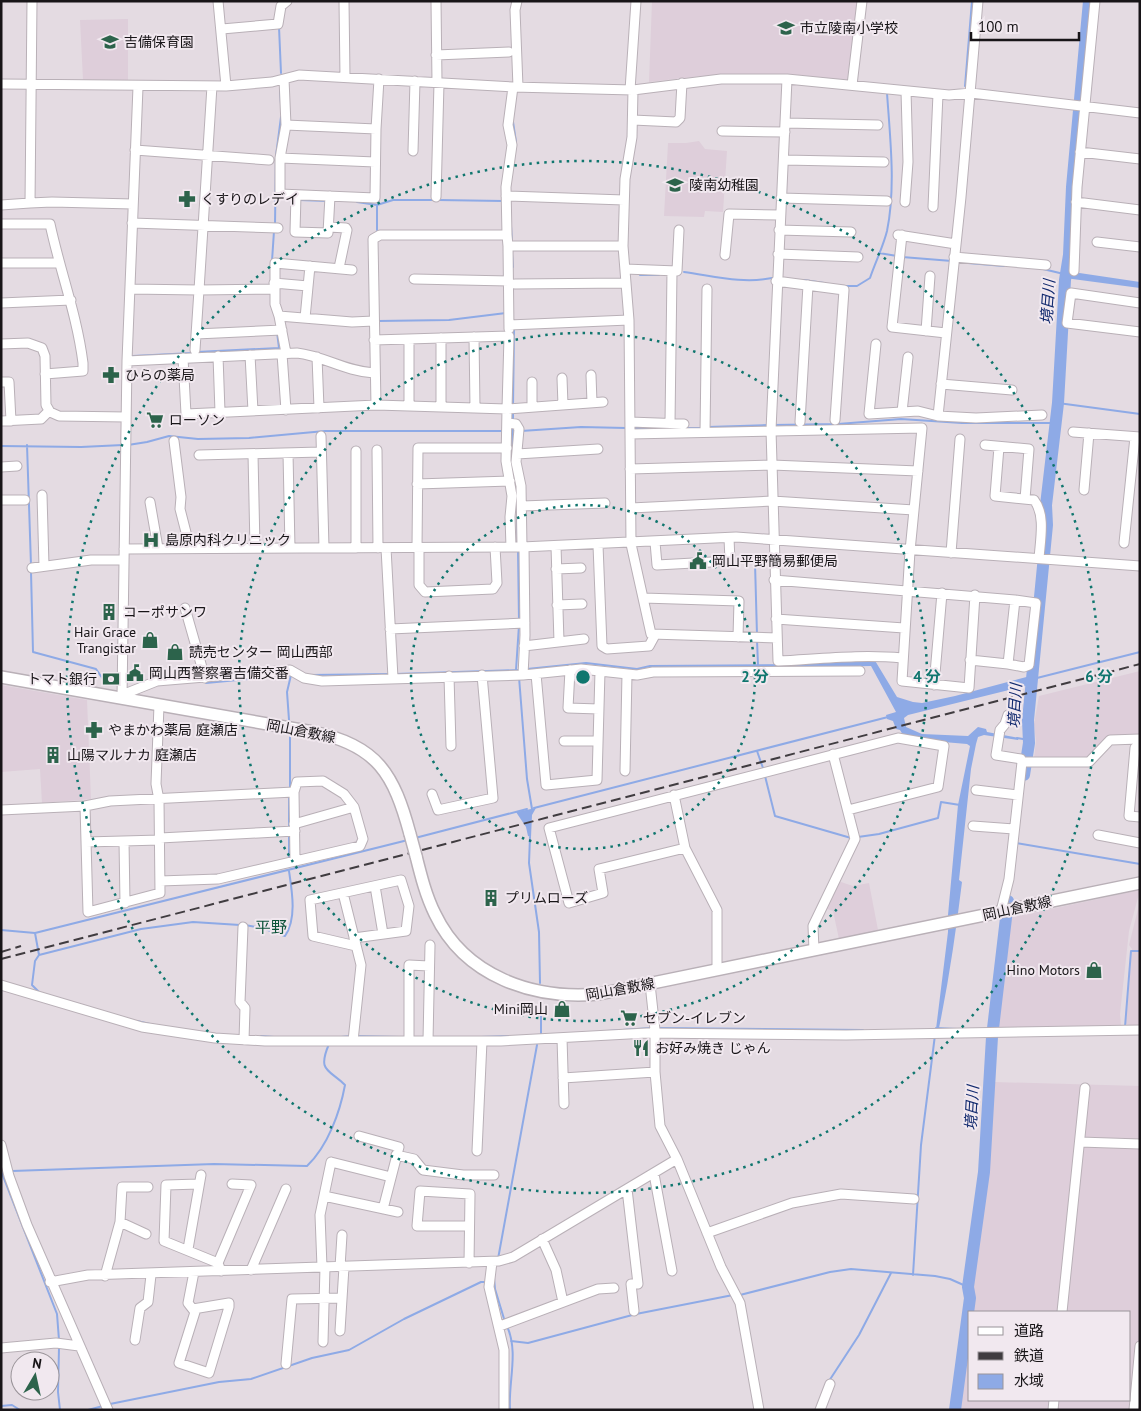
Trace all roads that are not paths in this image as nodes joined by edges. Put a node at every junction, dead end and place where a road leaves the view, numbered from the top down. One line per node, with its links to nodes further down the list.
1 (32, 1): 20 (street)
2 (218, 1): 11 (street)
3 (287, 1): 11 (street)
4 (344, 1): 14 (street)
5 (436, 1): 13 (street)
6 (517, 1): 27 (street)
7 (636, 1): 28 (street)
8 (862, 1): 23 (street)
9 (978, 1): 30 (street)
10 (1095, 1): 32 (street)
11 (222, 29): 25 (street)
12 (509, 52): 13 (street)
13 (436, 54): 19 (street)
14 (345, 77): 15 (street); 16 (street)
15 (284, 79): 25 (street); 35 (street)
16 (378, 79): 18 (street); 38 (street)
17 (787, 79): 21 (street); 23 (street); 37 (street)
18 (415, 81): 19 (street); 41 (street)
19 (438, 82): 27 (street); 50 (street)
20 (31, 83): 22 (street); 26 (street); 59 (street)
21 (682, 83): 28 (street); 34 (street)
22 (1, 84)
23 (852, 85): 29 (street)
24 (212, 86): 25 (street); 26 (street); 43 (street)
25 (226, 86)
26 (138, 87): 40 (street)
27 (515, 87): 28 (street); 52 (street)
28 (632, 90): 34 (street)
29 (906, 91): 31 (street); 57 (street)
30 (971, 93): 31 (street); 32 (street); 75 (street)
31 (938, 94): 62 (street)
32 (1082, 106): 33 (street); 42 (street)
33 (1140, 113)
34 (632, 120): 55 (street)
35 (286, 125): 38 (street); 44 (street)
36 (878, 125): 37 (street)
37 (786, 127): 39 (street); 47 (street)
38 (376, 129): 48 (street)
39 (722, 131)
40 (135, 150): 43 (street); 60 (street)
41 (413, 151)
42 (1080, 152): 45 (street); 58 (street)
43 (208, 155): 46 (street); 67 (street)
44 (280, 158): 48 (street); 51 (street)
45 (1140, 159)
46 (269, 160)
47 (784, 160): 49 (street); 53 (street)
48 (375, 162): 54 (street)
49 (884, 162)
50 (436, 197)
51 (296, 198): 54 (street); 68 (street)
52 (507, 198): 55 (street); 73 (street)
53 (781, 198): 56 (street); 64 (street)
54 (330, 199): 68 (street)
55 (624, 200): 77 (street)
56 (886, 201)
57 (905, 202)
58 (1076, 202): 63 (street); 91 (street)
59 (30, 204): 60 (street); 61 (street)
60 (133, 204): 65 (street)
61 (1, 205)
62 (933, 206)
63 (1140, 210)
64 (780, 215): 71 (street); 80 (street)
65 (132, 223): 67 (street); 100 (street)
66 (1, 224): 83 (street)
67 (203, 225): 69 (street); 102 (street)
68 (329, 227): 87 (street)
69 (276, 228)
70 (679, 230): 90 (street)
71 (779, 230): 72 (street); 79 (street)
72 (850, 232)
73 (507, 235): 76 (street); 110 (street)
74 (1097, 242): 78 (street)
75 (956, 244): 82 (street); 112 (street)
76 (511, 246): 77 (street); 95 (street)
77 (623, 246): 88 (street)
78 (1140, 247)
79 (778, 254): 81 (street); 94 (street)
80 (725, 255)
81 (858, 257)
82 (954, 260): 85 (street); 114 (street)
83 (58, 262): 84 (street); 103 (street)
84 (1, 263)
85 (1046, 265)
86 (310, 266): 87 (street); 98 (street); 99 (street)
87 (339, 268): 89 (street)
88 (625, 269): 90 (street); 96 (street)
89 (352, 270)
90 (672, 271): 161 (street)
91 (1074, 271)
92 (930, 276): 112 (street)
93 (414, 279): 95 (street)
94 (776, 281): 97 (street); 163 (street)
95 (512, 283): 96 (street); 108 (street)
96 (626, 283): 109 (street)
97 (808, 285): 158 (street); 160 (street)
98 (274, 286): 99 (street); 102 (street); 106 (street)
99 (308, 286): 107 (street)
100 (130, 289): 102 (street); 130 (street)
101 (707, 289): 166 (street)
102 (199, 290): 115 (street)
103 (71, 300): 104 (street); 132 (street)
104 (1, 303)
105 (1140, 303): 113 (street)
106 (280, 316): 107 (street); 111 (street)
107 (304, 318): 110 (street)
108 (511, 320): 109 (street); 116 (street)
109 (629, 320): 165 (street)
110 (374, 321): 120 (street)
111 (279, 330): 115 (street); 124 (street)
112 (926, 331): 114 (street)
113 (1140, 332)
114 (946, 333): 137 (street)
115 (196, 334): 123 (street)
116 (509, 336): 118 (street); 148 (street)
117 (441, 338): 118 (street); 119 (street); 144 (street)
118 (474, 338): 147 (street)
119 (409, 339): 120 (street); 143 (street)
120 (374, 340): 131 (street)
121 (1, 344): 132 (street)
122 (876, 344): 153 (street)
123 (195, 350)
124 (284, 353): 125 (street); 127 (street); 149 (street)
125 (250, 355): 126 (street); 151 (street)
126 (218, 356): 128 (street); 152 (street)
127 (317, 357): 131 (street); 146 (street)
128 (183, 358): 130 (street); 152 (street)
129 (908, 358): 153 (street)
130 (127, 361): 156 (street)
131 (374, 373): 141 (street)
132 (45, 374): 150 (street)
133 (591, 375): 140 (street)
134 (562, 378): 142 (street)
135 (1, 382): 157 (street)
136 (532, 382): 145 (street)
137 (941, 384): 138 (street); 155 (street)
138 (1012, 390)
139 (603, 402): 140 (street)
140 (592, 403): 142 (street)
141 (376, 405): 143 (street); 146 (street)
142 (563, 405): 145 (street)
143 (409, 406): 144 (street)
144 (441, 407): 147 (street)
145 (532, 407): 148 (street)
146 (319, 408): 149 (street)
147 (475, 408): 148 (street)
148 (511, 408): 164 (street)
149 (286, 410): 151 (street)
150 (49, 411): 156 (street); 157 (street)
151 (253, 411): 152 (street)
152 (220, 412)
153 (902, 412): 155 (street)
154 (1042, 415): 155 (street)
155 (938, 416)
156 (126, 417): 219 (street)
157 (11, 420): 159 (street)
158 (835, 420)
159 (1, 421)
160 (800, 422)
161 (670, 423): 162 (street); 165 (street)
162 (684, 424)
163 (771, 426): 166 (street); 184 (street); 188 (street)
164 (512, 428): 175 (street); 182 (street)
165 (630, 428): 166 (street); 187 (street)
166 (705, 429)
167 (1073, 432): 168 (street)
168 (1089, 433): 170 (street); 191 (street)
169 (321, 436): 178 (street)
170 (1137, 437): 205 (street)
171 (960, 439): 221 (street)
172 (174, 441): 212 (street)
173 (985, 445): 174 (street)
174 (999, 446): 193 (street); 193 (street)
175 (507, 448): 189 (street); 190 (street)
176 (598, 449): 182 (street)
177 (378, 450): 217 (street)
178 (321, 452): 180 (street); 215 (street)
179 (356, 452): 216 (street)
180 (288, 453): 181 (street); 214 (street)
181 (253, 454): 183 (street); 213 (street)
182 (517, 454): 199 (street)
183 (199, 455)
184 (772, 465): 187 (street); 188 (street); 196 (street)
185 (17, 466): 186 (street)
186 (1, 467)
187 (630, 469): 200 (street)
188 (918, 471): 201 (street)
189 (510, 481): 190 (street); 210 (street)
190 (417, 484): 218 (street)
191 (1084, 490)
192 (42, 495): 224 (street)
193 (1025, 499): 222 (street)
194 (1, 500): 195 (street)
195 (25, 500)
196 (772, 501): 200 (street); 201 (street); 203 (street)
197 (150, 502): 211 (street)
198 (604, 503): 199 (street)
199 (522, 506): 210 (street)
200 (631, 508): 207 (street)
201 (914, 510): 220 (street)
202 (729, 538): 203 (street); 204 (street); 204 (street)
203 (772, 539): 220 (street); 229 (street)
204 (656, 542): 207 (street)
205 (1124, 542)
206 (598, 544): 207 (street); 208 (street); 242 (street)
207 (631, 544): 233 (street)
208 (556, 546): 210 (street); 227 (street)
209 (495, 547): 210 (street); 218 (street); 218 (street)
210 (518, 547): 239 (street)
211 (158, 548): 212 (street); 219 (street)
212 (190, 548): 213 (street)
213 (255, 548): 214 (street)
214 (290, 548): 215 (street)
215 (324, 548): 216 (street)
216 (356, 548): 217 (street)
217 (382, 548): 218 (street); 241 (street)
218 (418, 548)
219 (124, 549): 223 (street)
220 (910, 550): 221 (street); 230 (street)
221 (951, 553): 222 (street)
222 (1042, 559): 225 (street)
223 (124, 560): 224 (street); 263 (street)
224 (44, 566): 226 (street)
225 (1140, 566)
226 (32, 568)
227 (556, 568): 228 (street); 236 (street)
228 (582, 568)
229 (774, 580): 230 (street); 238 (street)
230 (907, 590): 231 (street); 240 (street)
231 (942, 593): 232 (street); 262 (street)
232 (975, 595): 234 (street); 249 (street)
233 (643, 598): 242 (street); 243 (street)
234 (1015, 600): 250 (street); 250 (street)
235 (582, 604): 236 (street)
236 (558, 605): 246 (street)
237 (185, 608): 261 (street)
238 (776, 619): 240 (street); 244 (street)
239 (520, 623): 241 (street); 247 (street)
240 (904, 628): 248 (street)
241 (390, 629): 257 (street)
242 (655, 635): 243 (street)
243 (738, 637): 244 (street)
244 (777, 638): 248 (street)
245 (584, 639): 246 (street)
246 (559, 642): 247 (street)
247 (524, 646): 254 (street)
248 (902, 658): 262 (street)
249 (970, 660): 250 (street); 262 (street)
250 (1008, 664)
251 (570, 670): 252 (street); 255 (street); 265 (street)
252 (600, 670): 256 (street); 265 (street)
253 (860, 670): 256 (street)
254 (521, 673): 255 (street); 259 (street)
255 (536, 674): 269 (street)
256 (627, 674): 274 (street)
257 (393, 675): 258 (street); 261 (street)
258 (449, 676): 259 (street); 270 (street)
259 (482, 676): 277 (street)
260 (1, 677): 263 (main road, 岡山倉敷線)
261 (205, 678): 263 (street)
262 (934, 685)
263 (122, 697): 264 (main road, 岡山倉敷線)
264 (159, 705): 280 (street); 309 (main road, 岡山倉敷線, bridge)
265 (599, 709): 269 (street)
266 (1008, 715): 273 (street)
267 (1140, 739): 273 (street)
268 (564, 741): 269 (street)
269 (598, 742)
270 (451, 746)
271 (1140, 748): 285 (street)
272 (833, 754): 279 (street); 284 (street); 284 (street)
273 (1026, 762): 278 (street)
274 (625, 771)
275 (976, 790): 278 (street)
276 (291, 792): 280 (street); 282 (street); 288 (street)
277 (432, 794)
278 (1018, 794): 287 (street)
279 (674, 795): 294 (street); 294 (street)
280 (159, 800): 281 (street); 290 (street)
281 (85, 806): 283 (street); 292 (street)
282 (354, 807): 288 (street); 295 (street)
283 (1, 810)
284 (848, 810): 306 (street)
285 (1140, 817)
286 (973, 826): 287 (street)
287 (1014, 829): 301 (street)
288 (292, 830): 290 (street); 295 (street)
289 (1098, 835): 293 (street)
290 (160, 839): 291 (street); 296 (street)
291 (124, 841): 292 (street); 300 (street)
292 (86, 842): 300 (street)
293 (1140, 843)
294 (686, 848): 308 (street)
295 (291, 862): 296 (street)
296 (160, 881): 300 (street)
297 (1140, 883): 301 (main road, 岡山倉敷線)
298 (375, 886): 299 (street); 303 (street); 303 (street)
299 (343, 893): 304 (street); 304 (street)
300 (125, 903)
301 (1001, 911): 306 (main road, 岡山倉敷線)
302 (243, 927): 313 (street)
303 (383, 934): 304 (street)
304 (355, 942): 314 (street)
305 (430, 945): 307 (street)
306 (814, 950): 308 (main road, 岡山倉敷線)
307 (429, 966): 315 (street); 316 (street)
308 (717, 970): 309 (main road, 岡山倉敷線)
309 (650, 984): 311 (street)
310 (1, 985): 313 (street)
311 (655, 1029): 312 (street); 317 (street); 319 (street)
312 (1140, 1030)
313 (244, 1037): 314 (street)
314 (353, 1038): 315 (street)
315 (409, 1038): 316 (street)
316 (428, 1038): 318 (street)
317 (562, 1038): 318 (street); 320 (street)
318 (482, 1041): 327 (street)
319 (655, 1072): 320 (street); 329 (street)
320 (563, 1078): 322 (street)
321 (1085, 1088): 324 (street)
322 (564, 1104)
323 (359, 1136): 328 (street)
324 (1080, 1142): 325 (street); 366 (street)
325 (1140, 1144)
326 (1, 1145): 330 (street)
327 (477, 1151)
328 (396, 1156): 332 (street); 333 (street)
329 (677, 1159): 331 (street); 344 (street)
330 (6, 1173): 359 (street)
331 (654, 1174): 337 (street); 355 (street)
332 (494, 1175)
333 (390, 1177): 338 (street); 340 (street)
334 (232, 1184): 351 (street)
335 (148, 1187): 342 (street)
336 (286, 1188): 354 (street)
337 (627, 1189): 347 (street); 365 (street)
338 (324, 1196): 340 (street); 352 (street)
339 (914, 1199): 344 (street)
340 (383, 1209): 341 (street)
341 (398, 1212)
342 (120, 1222): 345 (street); 358 (street)
343 (469, 1226): 343 (street); 350 (street)
344 (708, 1233): 378 (street)
345 (146, 1234)
346 (342, 1235): 353 (street)
347 (542, 1239): 349 (street); 363 (street)
348 (188, 1249): 348 (street); 351 (street)
349 (495, 1261): 350 (street); 367 (street)
350 (469, 1263): 353 (street)
351 (219, 1267): 354 (street); 356 (street)
352 (323, 1267): 353 (street); 354 (street); 361 (street)
353 (342, 1267): 362 (street)
354 (251, 1270)
355 (672, 1271)
356 (194, 1272): 357 (street); 364 (street)
357 (151, 1274): 358 (street); 369 (street)
358 (105, 1276): 359 (street)
359 (50, 1282): 371 (street)
360 (614, 1288): 363 (street)
361 (325, 1298): 362 (street); 370 (street); 374 (street)
362 (342, 1298): 368 (street)
363 (563, 1302): 367 (street)
364 (193, 1309): 364 (street)
365 (634, 1311)
366 (1062, 1311)
367 (504, 1325): 377 (street)
368 (340, 1332)
369 (135, 1340)
370 (323, 1342)
371 (79, 1346): 373 (street); 376 (street)
372 (1140, 1346): 380 (street)
373 (1, 1348)
374 (286, 1364)
375 (830, 1384): 379 (street)
376 (107, 1407)
377 (504, 1410)
378 (759, 1410)
379 (820, 1410)
380 (1134, 1410)

